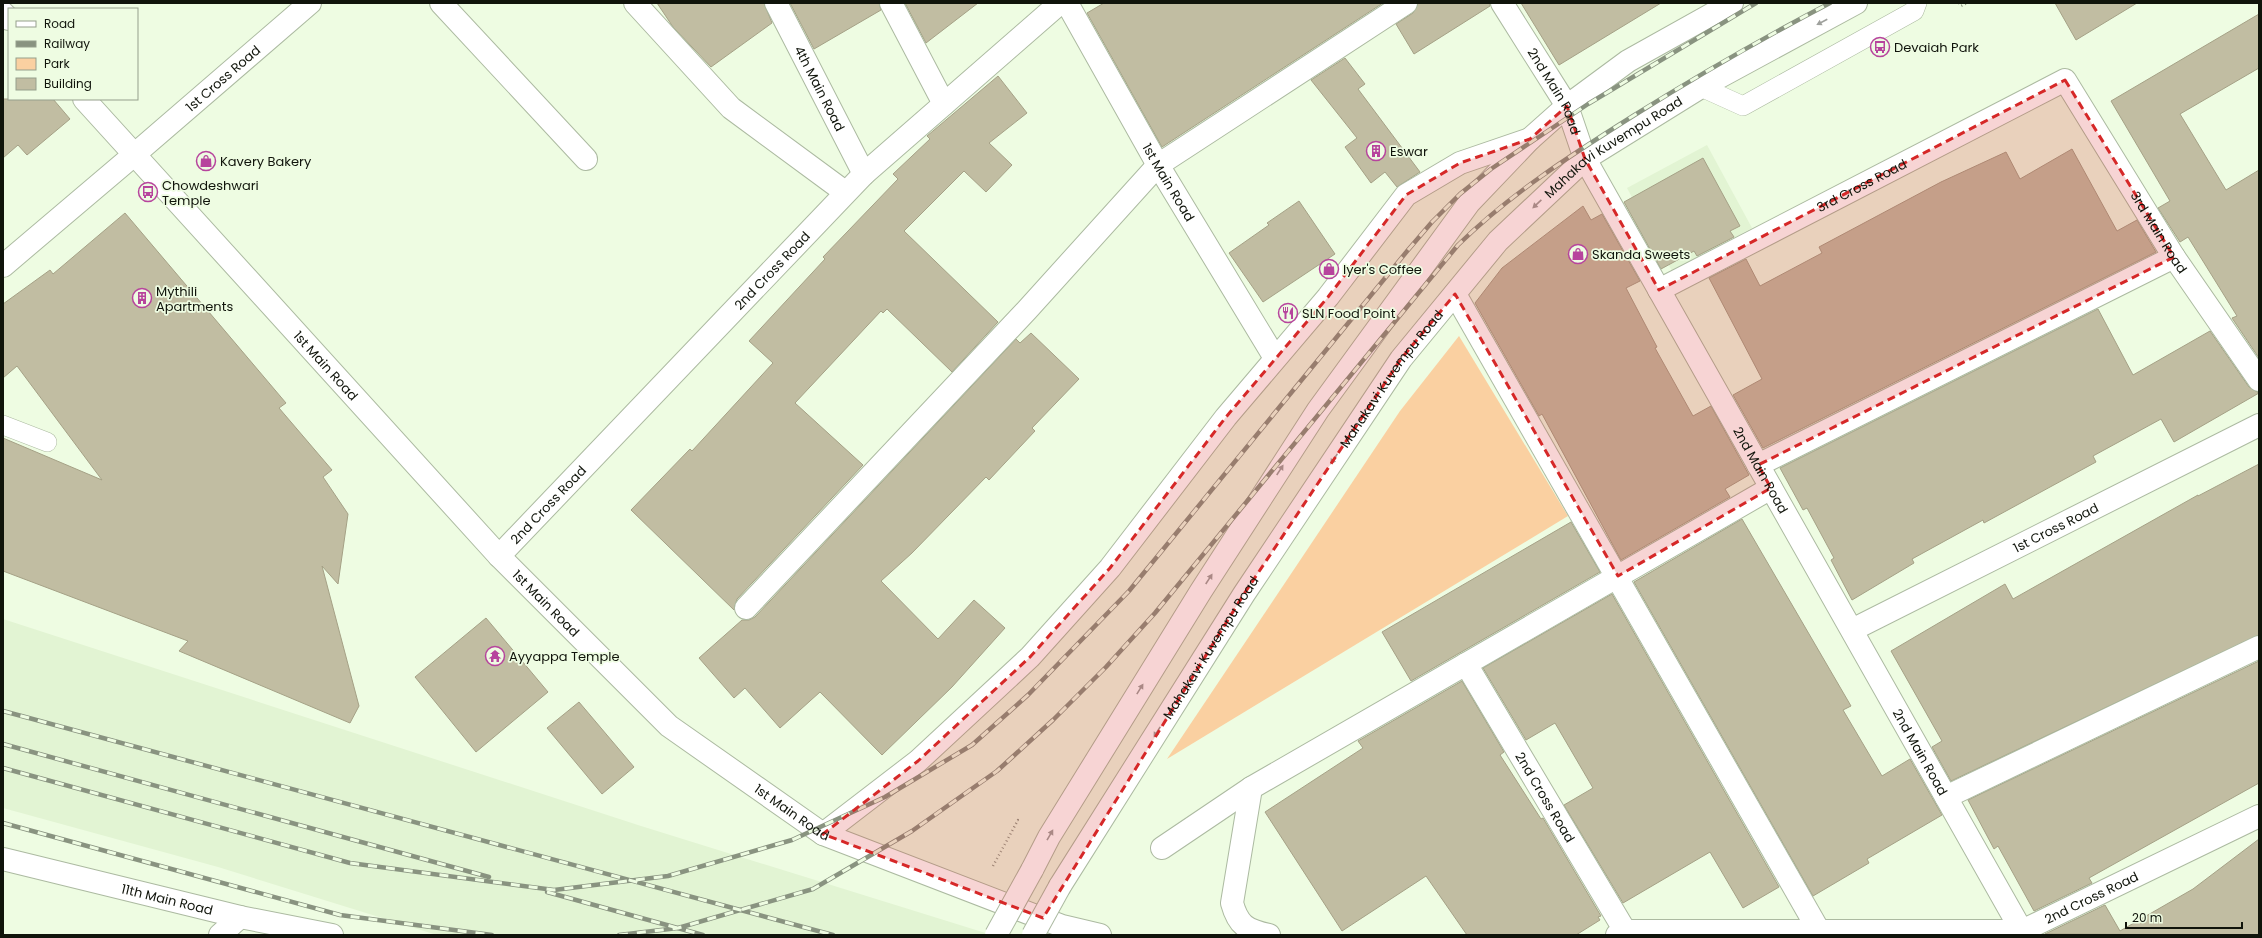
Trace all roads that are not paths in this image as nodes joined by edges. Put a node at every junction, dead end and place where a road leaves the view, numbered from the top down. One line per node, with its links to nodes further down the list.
1 (310, 3): 19 (street, 1st Cross Road)
2 (441, 3): 21 (street)
3 (635, 3): 24 (street)
4 (776, 3): 23 (street, 4th Main Road)
5 (891, 3): 16 (street)
6 (1060, 3): 16 (street, 2nd Cross Road)
7 (1067, 3): 22 (street, 1st Main Road)
8 (1406, 3): 22 (street)
9 (1502, 3): 17 (street, 2nd Main Road)
10 (1732, 3): 17 (street)
11 (1856, 3): 14 (street, Mahakavi Kuvempu Road, one-way to 14)
12 (1917, 3): 14 (lane)
13 (2065, 80): 25 (street, 3rd Main Road); 27 (street, 3rd Cross Road)
14 (1701, 87): 20 (street, Mahakavi Kuvempu Road)
15 (85, 100): 19 (street, 1st Main Road)
16 (944, 104): 23 (street, 2nd Cross Road)
17 (1567, 106): 18 (street); 20 (street, 2nd Main Road)
18 (1530, 139): 29 (street); 54 (street, one-way to 18, bridge)
19 (135, 154): 26 (street, 1st Cross Road); 36 (street, 1st Main Road)
20 (1585, 159): 27 (street, 2nd Main Road); 28 (street, Mahakavi Kuvempu Road, one-way to 28)
21 (586, 160)
22 (1158, 165): 29 (street, 1st Main Road); 38 (street)
23 (864, 174): 24 (street, 2nd Cross Road)
24 (846, 192): 36 (street, 2nd Cross Road)
25 (2174, 257): 30 (street, 3rd Main Road); 34 (street)
26 (3, 266)
27 (1659, 290): 34 (street, 2nd Main Road)
28 (1455, 294): 37 (street); 55 (street, Mahakavi Kuvempu Road, one-way to 55, bridge)
29 (1275, 358): 45 (street)
30 (2259, 380)
31 (2259, 424): 39 (street, 1st Cross Road)
32 (3, 425): 33 (lane)
33 (47, 442)
34 (1758, 466): 35 (street, 2nd Main Road)
35 (1771, 488): 37 (street); 39 (street, 2nd Main Road)
36 (499, 556): 45 (street, 1st Main Road)
37 (1618, 576): 41 (street); 49 (street)
38 (746, 608)
39 (1852, 630): 43 (street, 2nd Main Road)
40 (2259, 647): 43 (street)
41 (1466, 664): 42 (street); 50 (street, 2nd Cross Road)
42 (1250, 788): 46 (street); 57 (street)
43 (1946, 797): 51 (street, 2nd Main Road)
44 (2259, 816): 51 (street, 2nd Cross Road)
45 (823, 834): 56 (street, 1st Main Road)
46 (1162, 848)
47 (3, 859): 48 (street, 11th Main Road)
48 (240, 917): 52 (street); 53 (street, 11th Main Road)
49 (1820, 931): 50 (street, 2nd Cross Road); 51 (street, 2nd Cross Road)
50 (1621, 933)
51 (2023, 933)
52 (220, 935)
53 (332, 935)
54 (996, 935)
55 (1033, 935)
56 (1100, 935)
57 (1269, 935)

